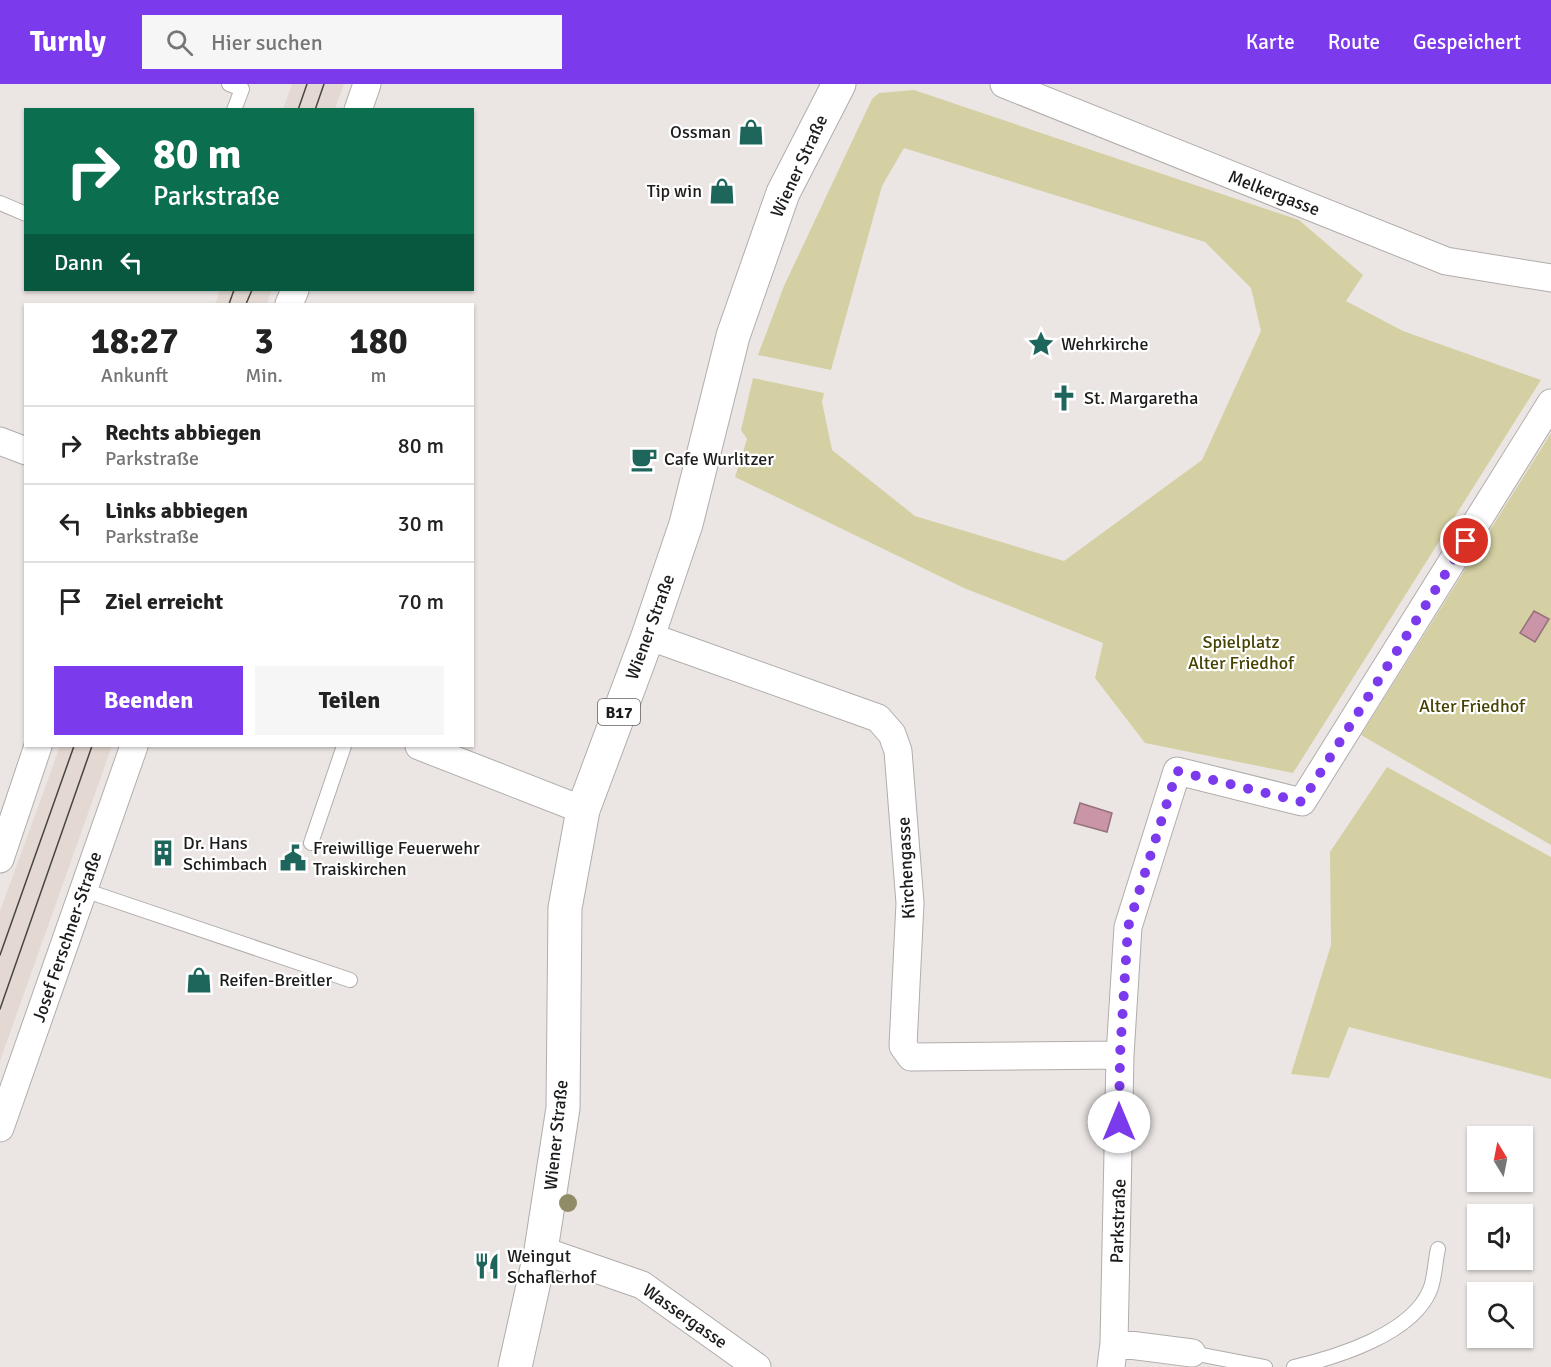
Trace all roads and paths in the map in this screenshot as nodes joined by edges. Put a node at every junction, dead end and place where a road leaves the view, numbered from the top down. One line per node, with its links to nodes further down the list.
1 (229, 84): 5 (lane)
2 (367, 84): 6 (street)
3 (839, 84): 13 (main road, Wiener Straße / B17)
4 (1004, 84): 9 (street, Melkergasse)
5 (235, 108)
6 (359, 108)
7 (0, 203): 8 (lane)
8 (24, 213)
9 (1551, 278)
10 (1551, 403): 23 (street, Parkstraße)
11 (0, 441): 12 (street)
12 (24, 451)
13 (648, 636): 18 (main road, Wiener Straße / B17); 23 (street, Kirchengasse)
14 (38, 747): 20 (street)
15 (134, 747): 21 (street, Josef Ferschner-Straße)
16 (344, 747): 19 (lane)
17 (422, 747): 18 (street)
18 (583, 810): 26 (main road, Wiener Straße / B17)
19 (311, 843)
20 (0, 859)
21 (84, 890): 22 (lane); 24 (street, Josef Ferschner-Straße)
22 (350, 980)
23 (1120, 1055): 28 (street, Parkstraße)
24 (0, 1128)
25 (1438, 1249): 32 (lane)
26 (541, 1250): 29 (main road, Wiener Straße / B17); 30 (street, Wassergasse)
27 (1192, 1353): 28 (street); 31 (lane)
28 (1113, 1355)
29 (515, 1367)
30 (757, 1367)
31 (1265, 1367)
32 (1294, 1367)

